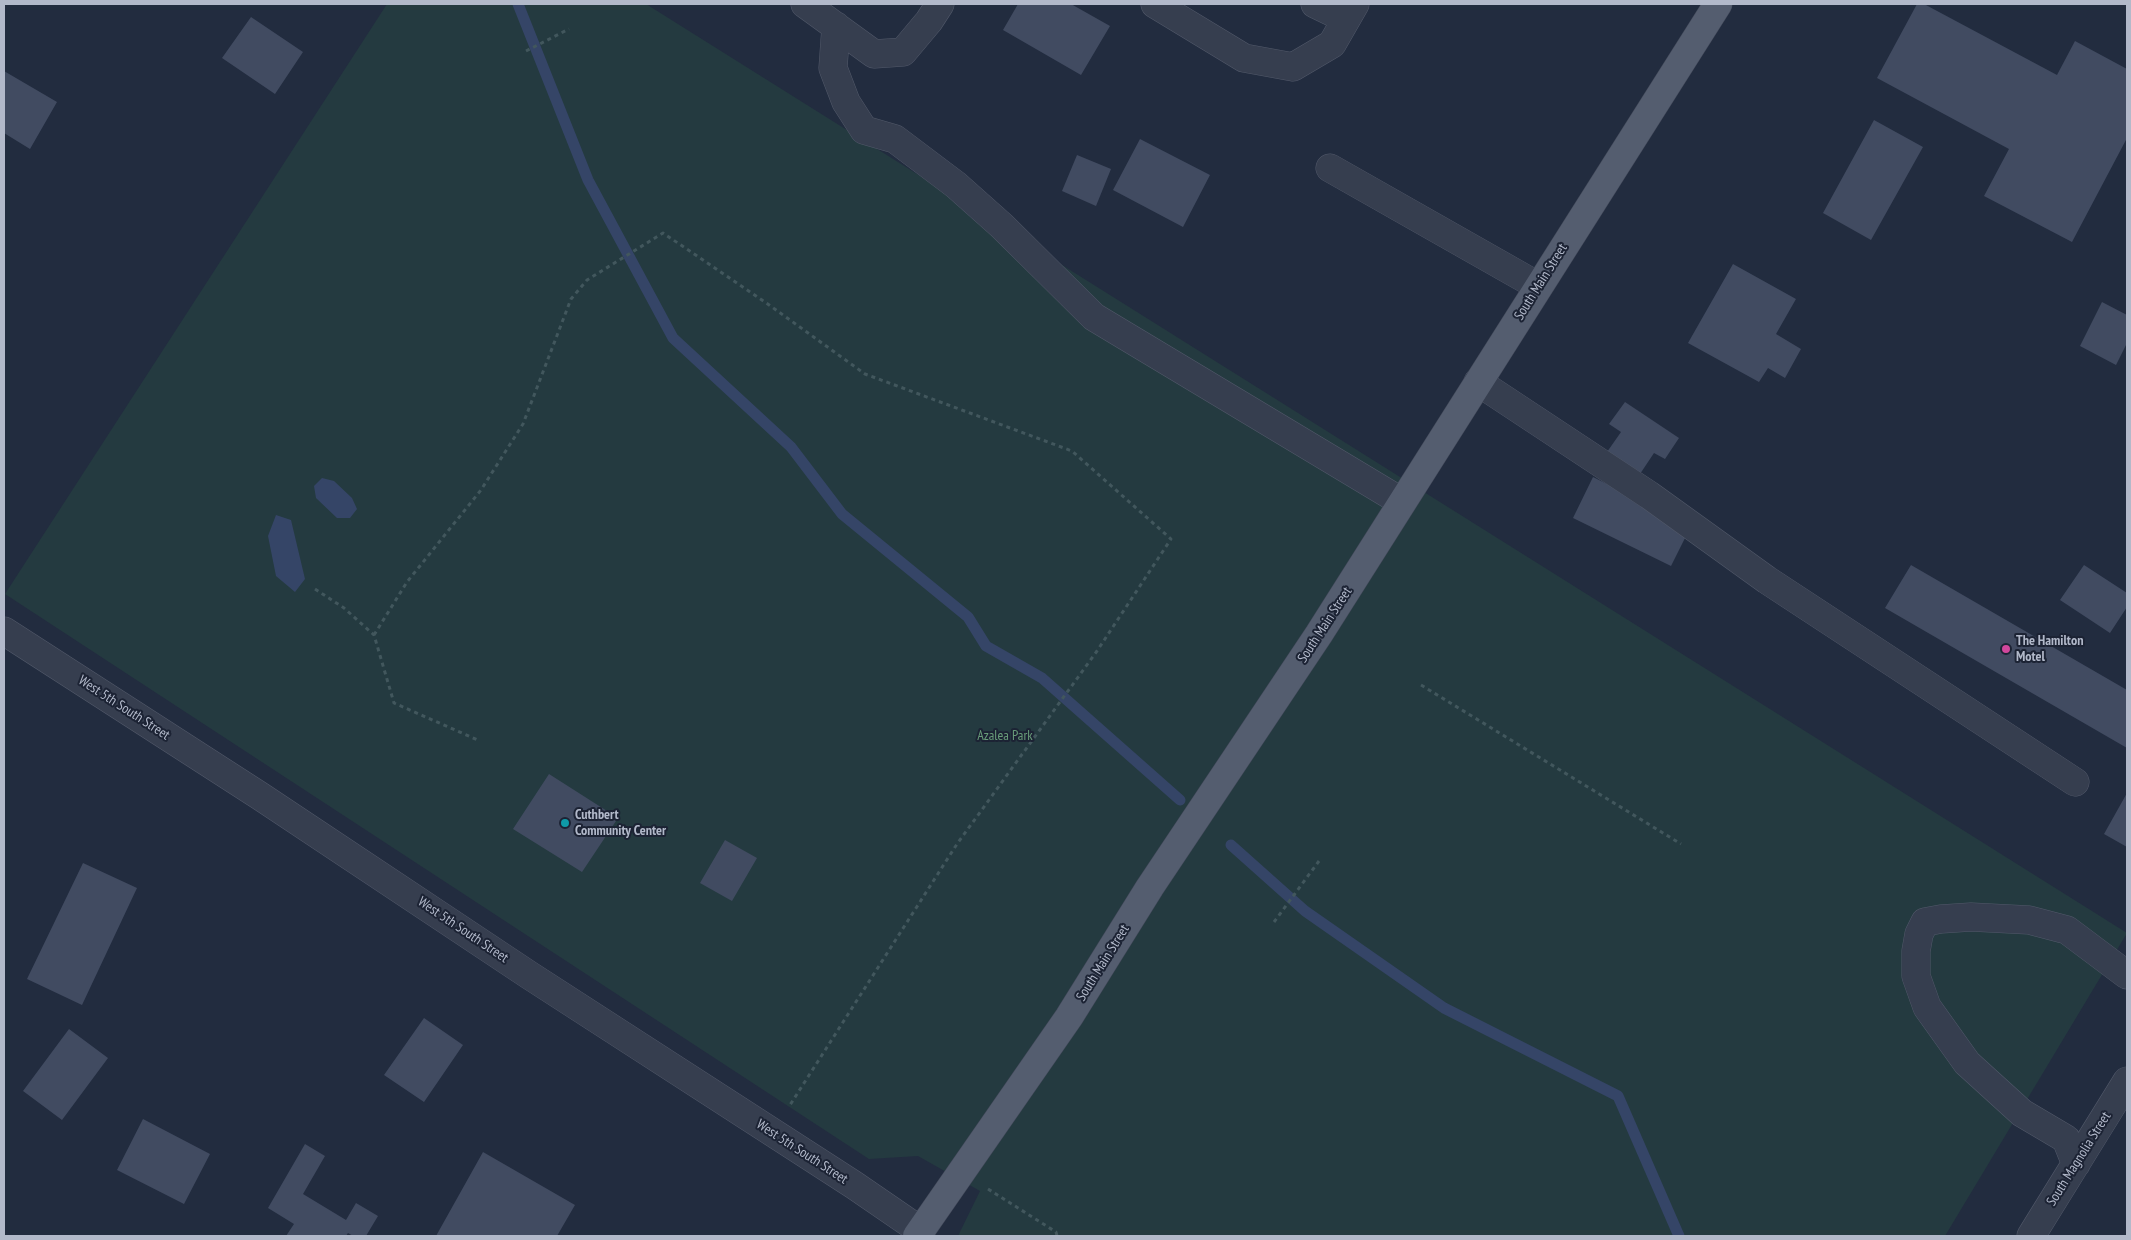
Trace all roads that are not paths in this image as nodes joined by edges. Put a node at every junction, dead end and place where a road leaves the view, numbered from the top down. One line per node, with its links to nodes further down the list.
1 (807, 4): 7 (street)
2 (940, 4): 7 (street)
3 (1155, 4): 6 (street)
4 (1315, 4): 6 (street)
5 (1718, 4): 9 (main road, South Main Street)
6 (1350, 11)
7 (836, 26): 11 (street)
8 (1330, 168): 9 (street)
9 (1538, 286): 10 (main road, South Main Street)
10 (1478, 382): 11 (main road, South Main Street); 13 (street)
11 (1402, 502): 17 (main road, South Main Street)
12 (4, 631): 17 (street, West 5th South Street)
13 (2075, 782)
14 (2127, 975): 16 (street)
15 (2127, 1081): 16 (street, South Magnolia Street)
16 (2076, 1164): 18 (street, South Magnolia Street)
17 (919, 1234)
18 (2031, 1236)

